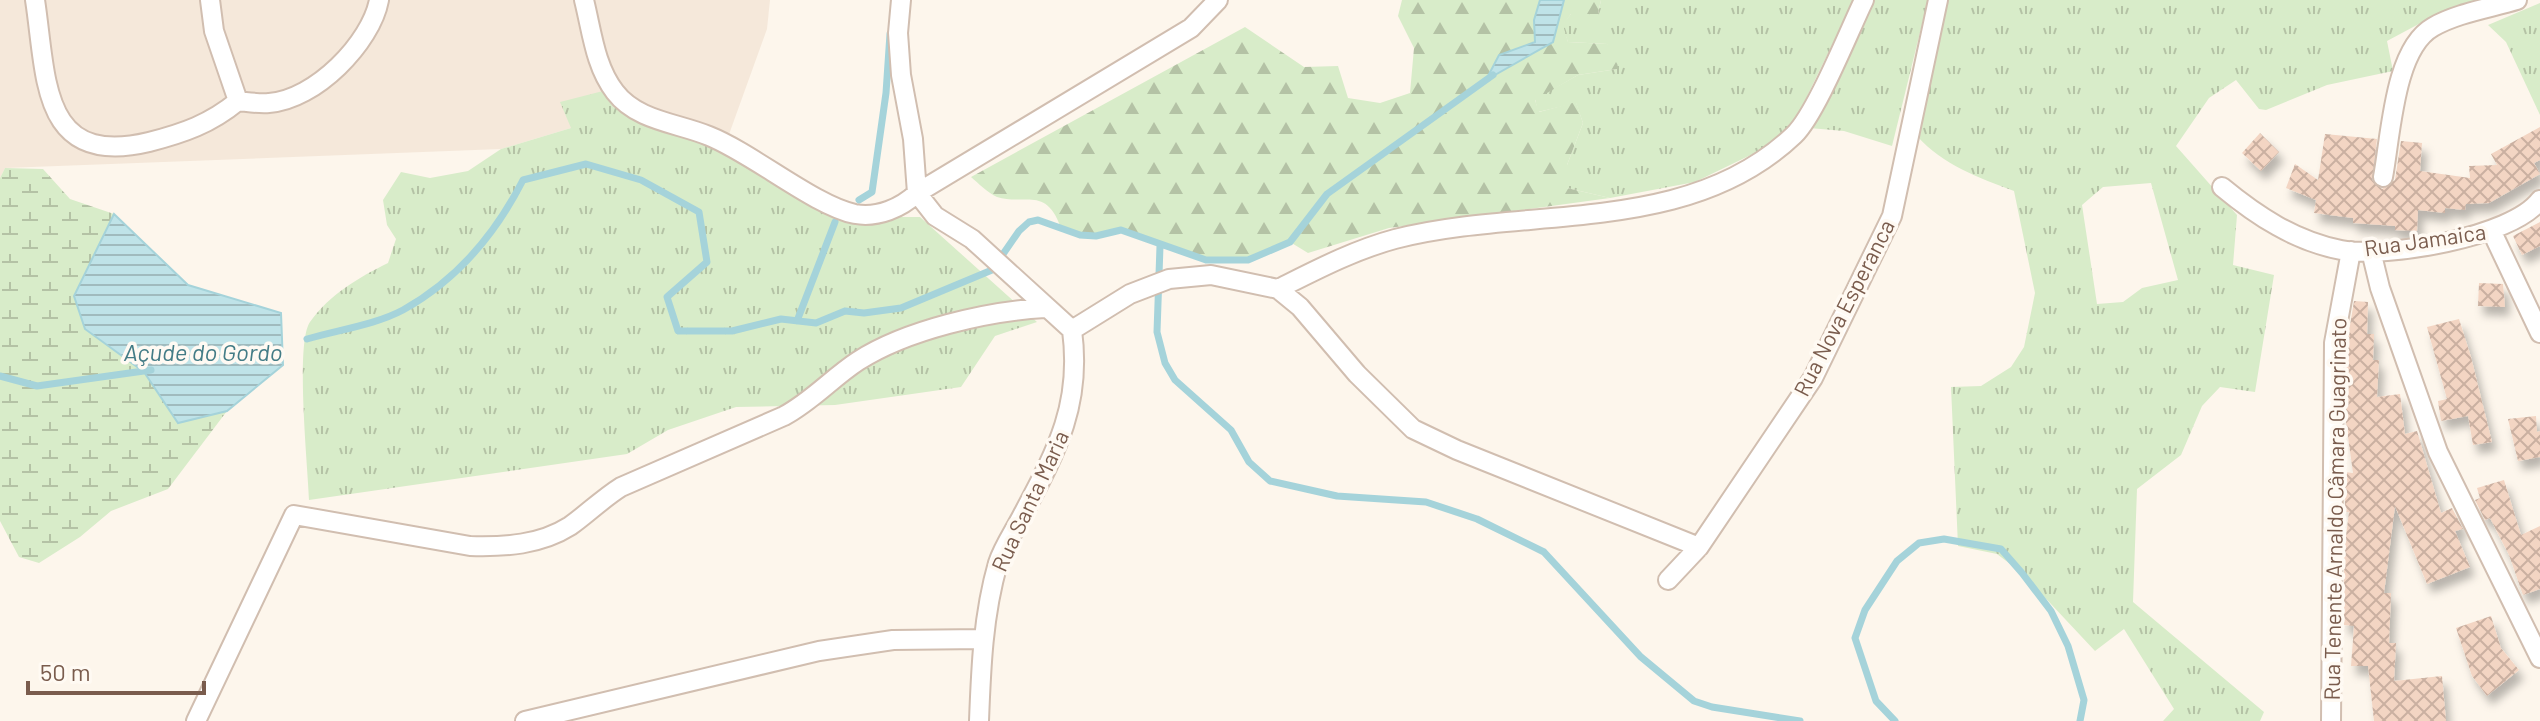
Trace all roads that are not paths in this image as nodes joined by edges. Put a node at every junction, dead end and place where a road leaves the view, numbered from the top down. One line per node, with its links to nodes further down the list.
1 (35, 0): 10 (street)
2 (210, 0): 10 (street)
3 (379, 0): 10 (street)
4 (584, 0): 13 (street)
5 (901, 0): 13 (street)
6 (1218, 0): 13 (street)
7 (1864, 0): 18 (street)
8 (1938, 0): 22 (street, Rua Nova Esperanca)
9 (2517, 0): 11 (street)
10 (238, 101)
11 (2383, 177)
12 (2222, 187): 16 (street, Rua Jamaica)
13 (917, 193): 19 (street)
14 (2540, 200): 15 (street, Rua Jamaica)
15 (2492, 232): 17 (street, Rua Jamaica); 21 (street)
16 (2351, 251): 17 (street, Rua Jamaica); 29 (street, Rua Tenente Arnaldo Câmara Guagrinato)
17 (2371, 251): 25 (street)
18 (1278, 289): 20 (street); 22 (street)
19 (1045, 308): 20 (street); 26 (street)
20 (1072, 330): 24 (street, Rua Santa Maria)
21 (2540, 333)
22 (1699, 547): 23 (street, Rua Nova Esperanca)
23 (1668, 580)
24 (982, 639): 27 (street); 28 (street, Rua Santa Maria)
25 (2540, 658)
26 (196, 721)
27 (525, 721)
28 (979, 721)
29 (2331, 721)

